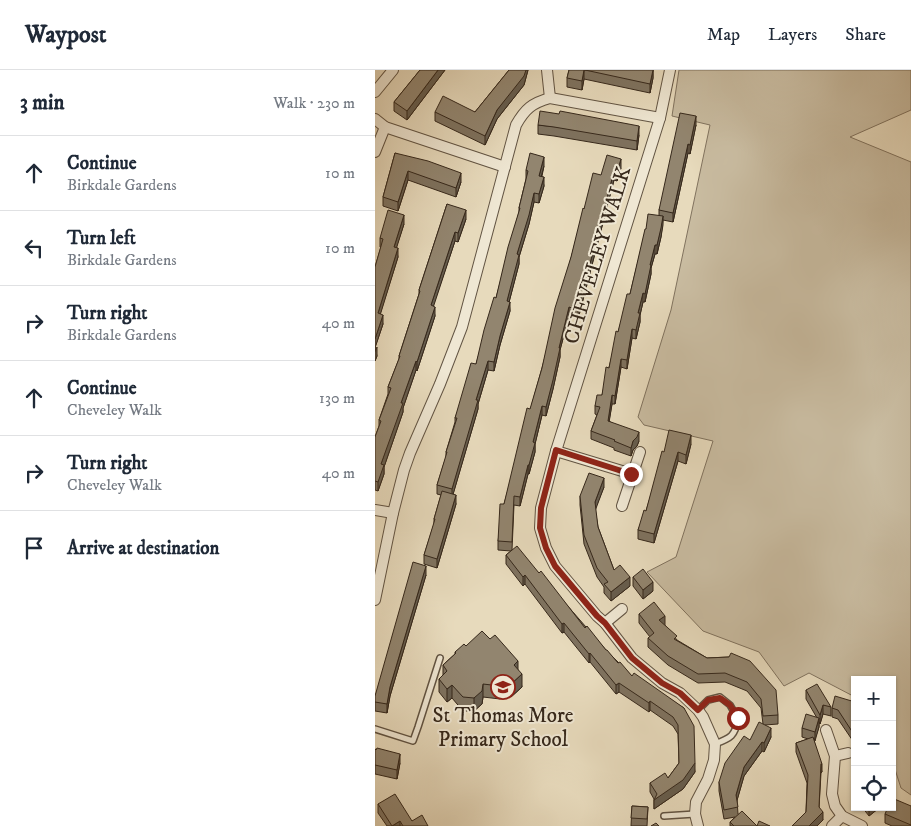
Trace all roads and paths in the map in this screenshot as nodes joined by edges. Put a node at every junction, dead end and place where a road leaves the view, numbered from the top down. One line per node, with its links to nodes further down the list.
1 (393, 70): 4 (street)
2 (547, 70): 5 (street)
3 (670, 70): 6 (street, CHEVELEY WALK)
4 (375, 92)
5 (550, 98): 6 (street); 10 (street)
6 (660, 118): 11 (street, CHEVELEY WALK)
7 (375, 119): 8 (street)
8 (385, 127): 9 (street); 10 (street)
9 (375, 152)
10 (505, 167): 16 (street)
11 (556, 450): 13 (street); 19 (street, CHEVELEY WALK)
12 (640, 452): 13 (street)
13 (631, 474): 14 (street)
14 (622, 506)
15 (375, 510): 16 (street)
16 (393, 513): 17 (street)
17 (375, 600)
18 (622, 609): 19 (street)
19 (605, 623): 21 (street, CHEVELEY WALK)
20 (440, 658): 22 (lane)
21 (698, 710): 24 (street, CHEVELEY WALK); 24 (lane)
22 (375, 729)
23 (826, 730): 26 (street)
24 (715, 744): 27 (street)
25 (847, 752): 26 (street)
26 (835, 756): 29 (street)
27 (695, 814): 28 (lane); 30 (street)
28 (664, 816)
29 (842, 816): 31 (street); 32 (street)
30 (697, 826)
31 (832, 826)
32 (862, 826)

